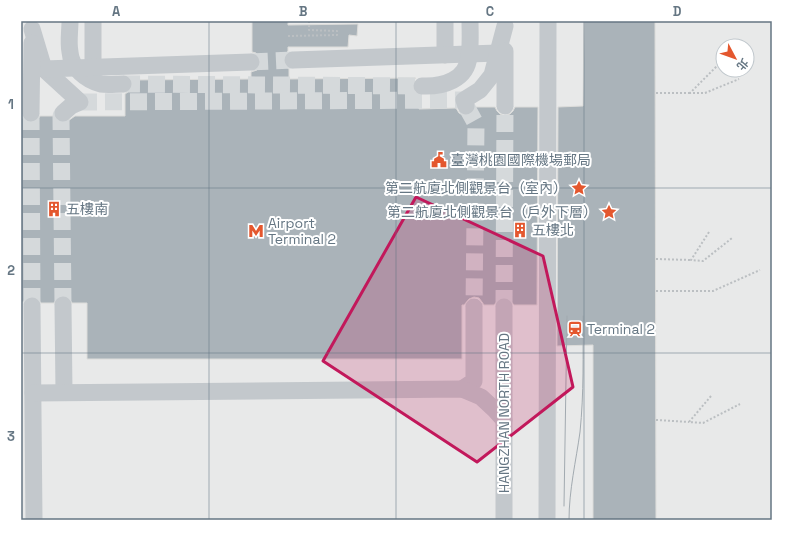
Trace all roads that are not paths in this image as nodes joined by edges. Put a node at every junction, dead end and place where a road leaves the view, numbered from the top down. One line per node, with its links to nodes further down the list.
1 (70, 21): 14 (street)
2 (93, 21): 12 (street)
3 (445, 21): 9 (street)
4 (470, 21): 15 (street)
5 (548, 21): 30 (street)
6 (505, 24): 8 (street); 17 (street)
7 (32, 25): 13 (street); 18 (street)
8 (498, 53): 9 (street); 16 (street)
9 (445, 55): 10 (street)
10 (293, 60)
11 (251, 62): 12 (street)
12 (93, 67): 13 (street)
13 (44, 69): 19 (street)
14 (123, 84)
15 (422, 86)
16 (465, 103)
17 (505, 106)
18 (31, 113)
19 (64, 113)
20 (63, 305): 25 (street)
21 (32, 306): 26 (street)
22 (474, 307): 24 (street)
23 (504, 307): 27 (street, HANGZHAN NORTH ROAD)
24 (462, 389): 25 (street); 27 (street)
25 (64, 392): 26 (street)
26 (33, 393): 28 (street)
27 (504, 420): 29 (street, HANGZHAN NORTH ROAD)
28 (34, 520)
29 (504, 520)
30 (547, 520)

